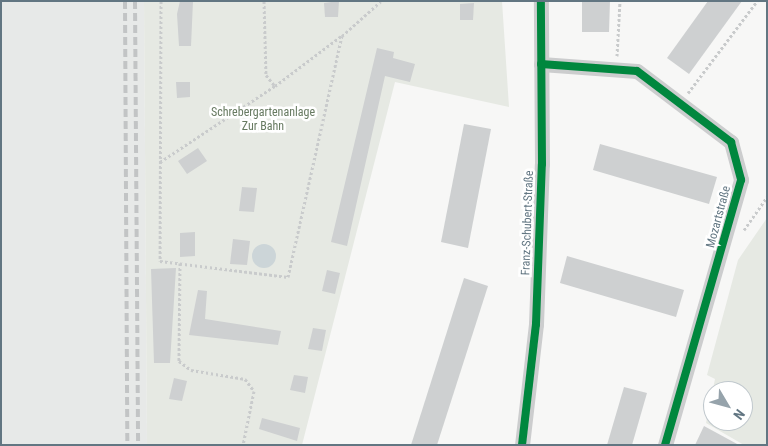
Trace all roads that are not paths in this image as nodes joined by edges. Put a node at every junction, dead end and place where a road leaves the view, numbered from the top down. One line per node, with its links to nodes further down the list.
1 (541, 1): 2 (street, Franz-Schubert-Straße)
2 (541, 64): 3 (street, Franz-Schubert-Straße); 4 (street, Mozartstraße)
3 (522, 445)
4 (665, 445)

